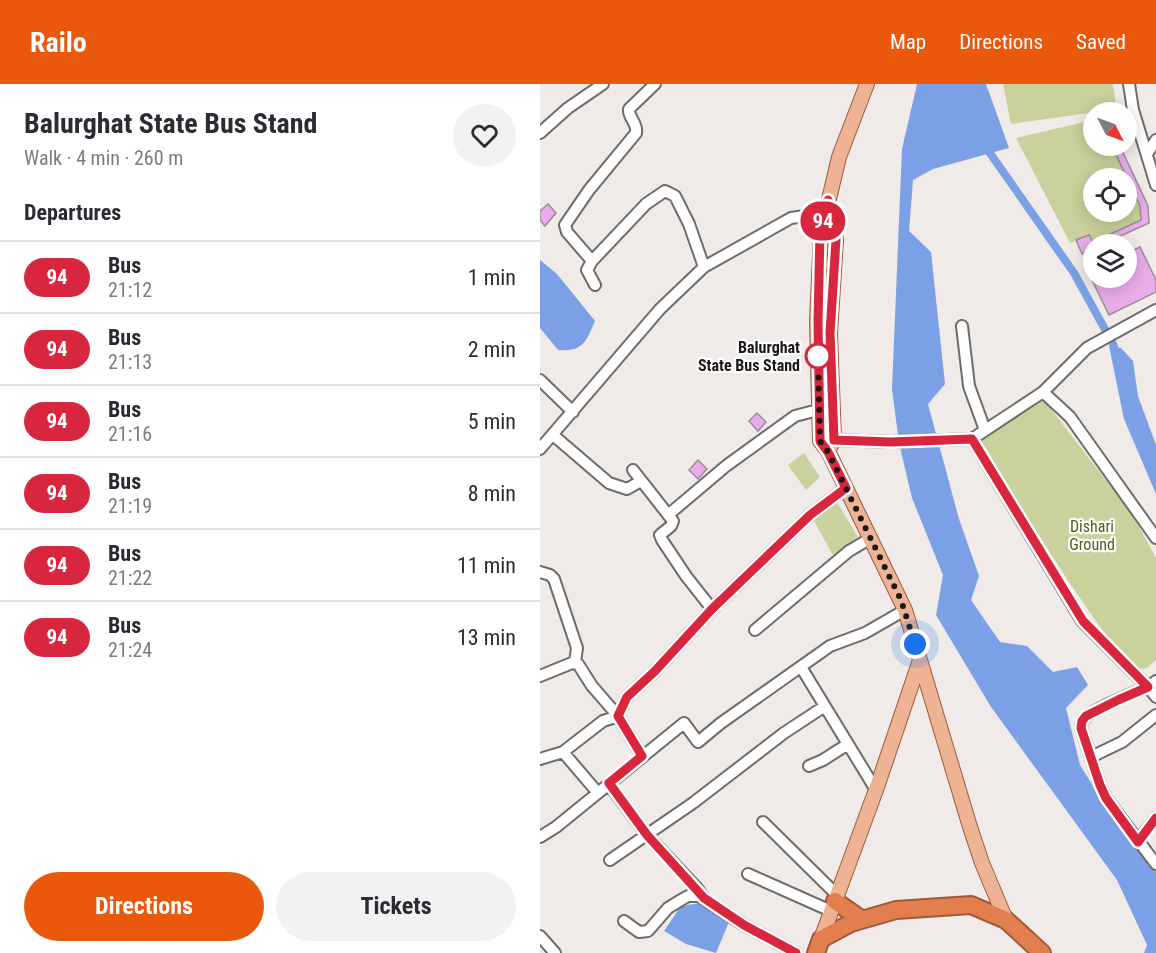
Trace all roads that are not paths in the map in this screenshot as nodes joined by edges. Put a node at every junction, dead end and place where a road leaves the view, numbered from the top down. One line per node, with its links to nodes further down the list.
1 (603, 84): 5 (street)
2 (655, 84): 10 (street)
3 (867, 84): 9 (main road)
4 (1128, 84): 7 (street)
5 (540, 133)
6 (1156, 140): 7 (street)
7 (1147, 154): 8 (street)
8 (1156, 185)
9 (827, 206): 11 (street); 17 (main road); 22 (main road)
10 (592, 261): 11 (street); 12 (street)
11 (704, 267): 18 (street)
12 (595, 285)
13 (1156, 310): 16 (street)
14 (962, 326): 19 (street)
15 (540, 380): 18 (street)
16 (1043, 392): 19 (street); 29 (street)
17 (818, 410): 22 (main road); 27 (street)
18 (573, 412): 20 (street)
19 (985, 430): 21 (street)
20 (553, 435): 23 (street); 25 (street)
21 (972, 439): 22 (street); 38 (street)
22 (831, 446): 26 (main road)
23 (540, 449)
24 (633, 470): 25 (street)
25 (641, 480): 27 (street)
26 (846, 488): 28 (main road); 31 (street)
27 (668, 515): 31 (street)
28 (871, 538): 32 (main road); 33 (street)
29 (1156, 538)
30 (540, 572): 35 (street)
31 (712, 609): 42 (street)
32 (905, 610): 34 (main road); 36 (street)
33 (755, 630)
34 (920, 660): 50 (main road); 63 (main road)
35 (575, 662): 37 (street); 42 (street)
36 (801, 667): 40 (street); 45 (street)
37 (540, 676)
38 (1152, 684): 39 (street); 46 (street)
39 (1156, 697)
40 (825, 706): 43 (street); 54 (street)
41 (1156, 715): 46 (street)
42 (618, 716): 44 (street); 45 (street)
43 (848, 744): 48 (street); 50 (street)
44 (563, 752): 47 (street); 51 (street)
45 (642, 756): 49 (street)
46 (1091, 757): 56 (street)
47 (540, 759)
48 (809, 766)
49 (609, 783): 51 (street); 54 (street)
50 (876, 790): 61 (main road)
51 (598, 793): 55 (street)
52 (1156, 818): 56 (street)
53 (763, 822): 61 (street)
54 (647, 835): 57 (street); 60 (street)
55 (540, 837)
56 (1138, 842): 58 (street)
57 (610, 860)
58 (1156, 864)
59 (748, 874): 61 (street)
60 (704, 898): 64 (street); 68 (street)
61 (834, 902): 62 (highway); 66 (main road)
62 (861, 920): 63 (highway); 66 (highway)
63 (1006, 920): 69 (highway)
64 (624, 921)
65 (540, 936): 67 (street)
66 (818, 946)
67 (555, 953)
68 (796, 953)
69 (1042, 953)

